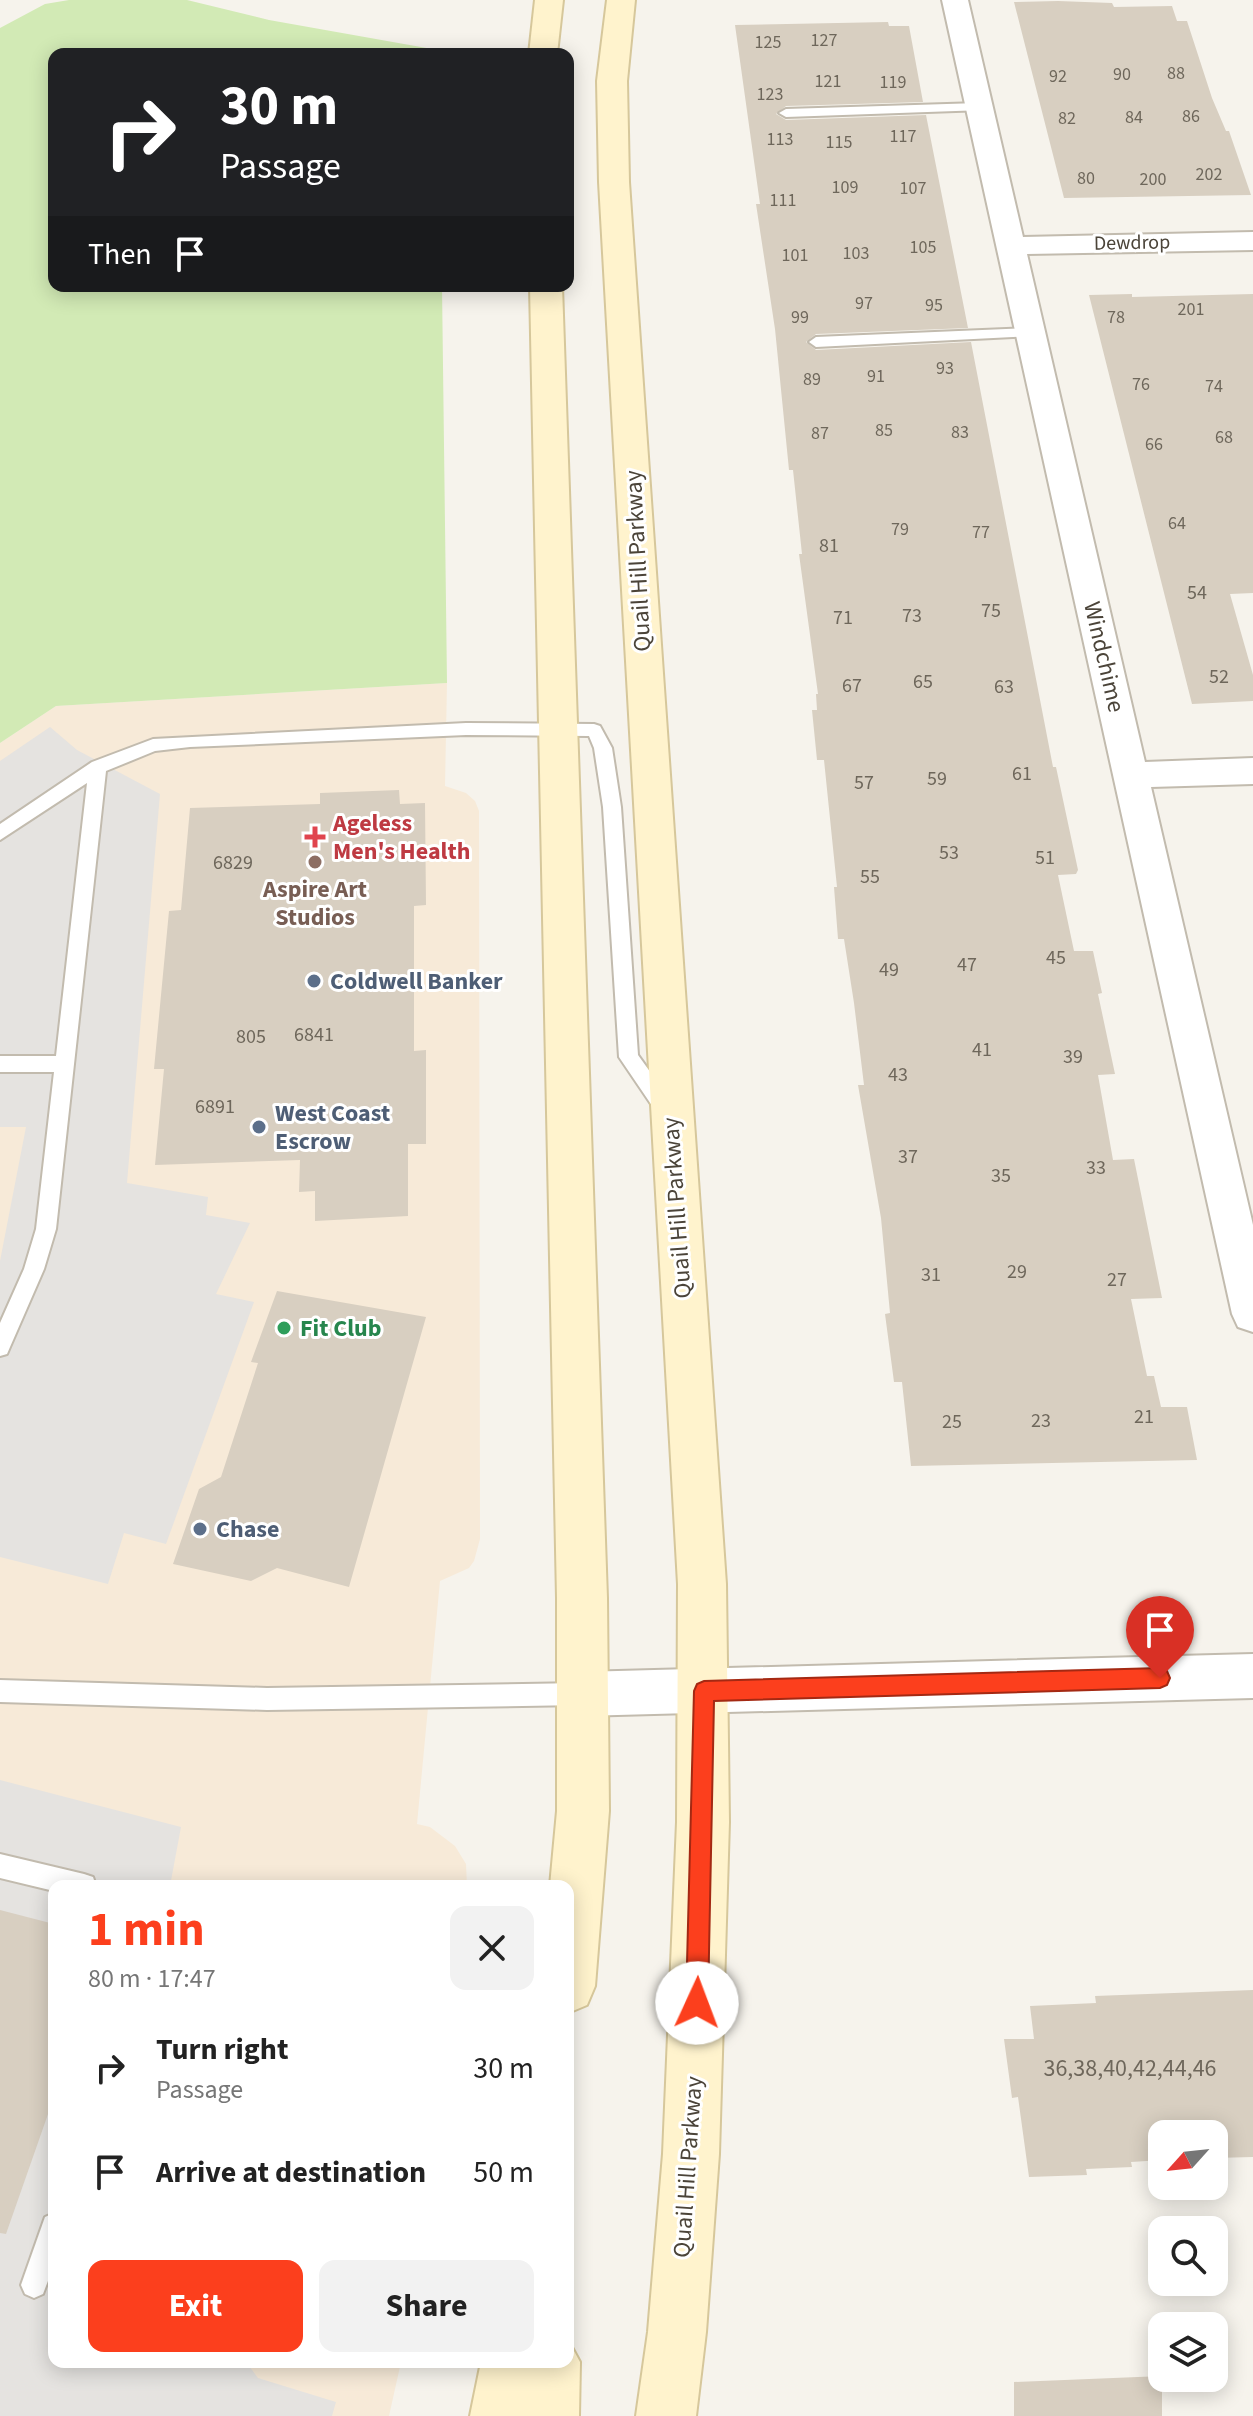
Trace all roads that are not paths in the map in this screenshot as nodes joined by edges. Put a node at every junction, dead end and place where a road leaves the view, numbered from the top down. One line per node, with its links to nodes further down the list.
1 (549, 0): 4 (main road)
2 (621, 0): 19 (main road, Quail Hill Parkway)
3 (955, 0): 5 (street, Windchime)
4 (544, 48)
5 (979, 107): 6 (lane); 8 (street, Windchime)
6 (786, 113)
7 (1253, 241): 8 (street, Dewdrop)
8 (1011, 246): 10 (street, Windchime)
9 (546, 292): 12 (main road)
10 (1030, 333): 11 (lane); 15 (street, Windchime)
11 (816, 342)
12 (559, 731): 13 (lane); 19 (lane); 25 (main road)
13 (98, 767): 16 (lane); 18 (lane)
14 (1253, 771): 15 (street)
15 (1131, 775): 20 (street, Windchime)
16 (0, 833)
17 (0, 1064): 18 (lane)
18 (63, 1064): 21 (lane)
19 (671, 1117): 24 (main road, Quail Hill Parkway)
20 (1253, 1314)
21 (0, 1347)
22 (1253, 1676): 24 (street)
23 (0, 1691): 25 (lane)
24 (704, 1691): 25 (street); 35 (main road, Quail Hill Parkway)
25 (581, 1694): 28 (main road)
26 (0, 1866): 27 (lane)
27 (59, 1880)
28 (574, 1916)
29 (48, 2244): 30 (lane)
30 (34, 2285)
31 (510, 2368): 33 (main road)
32 (550, 2368): 34 (main road)
33 (500, 2416)
34 (549, 2416)
35 (666, 2416)

